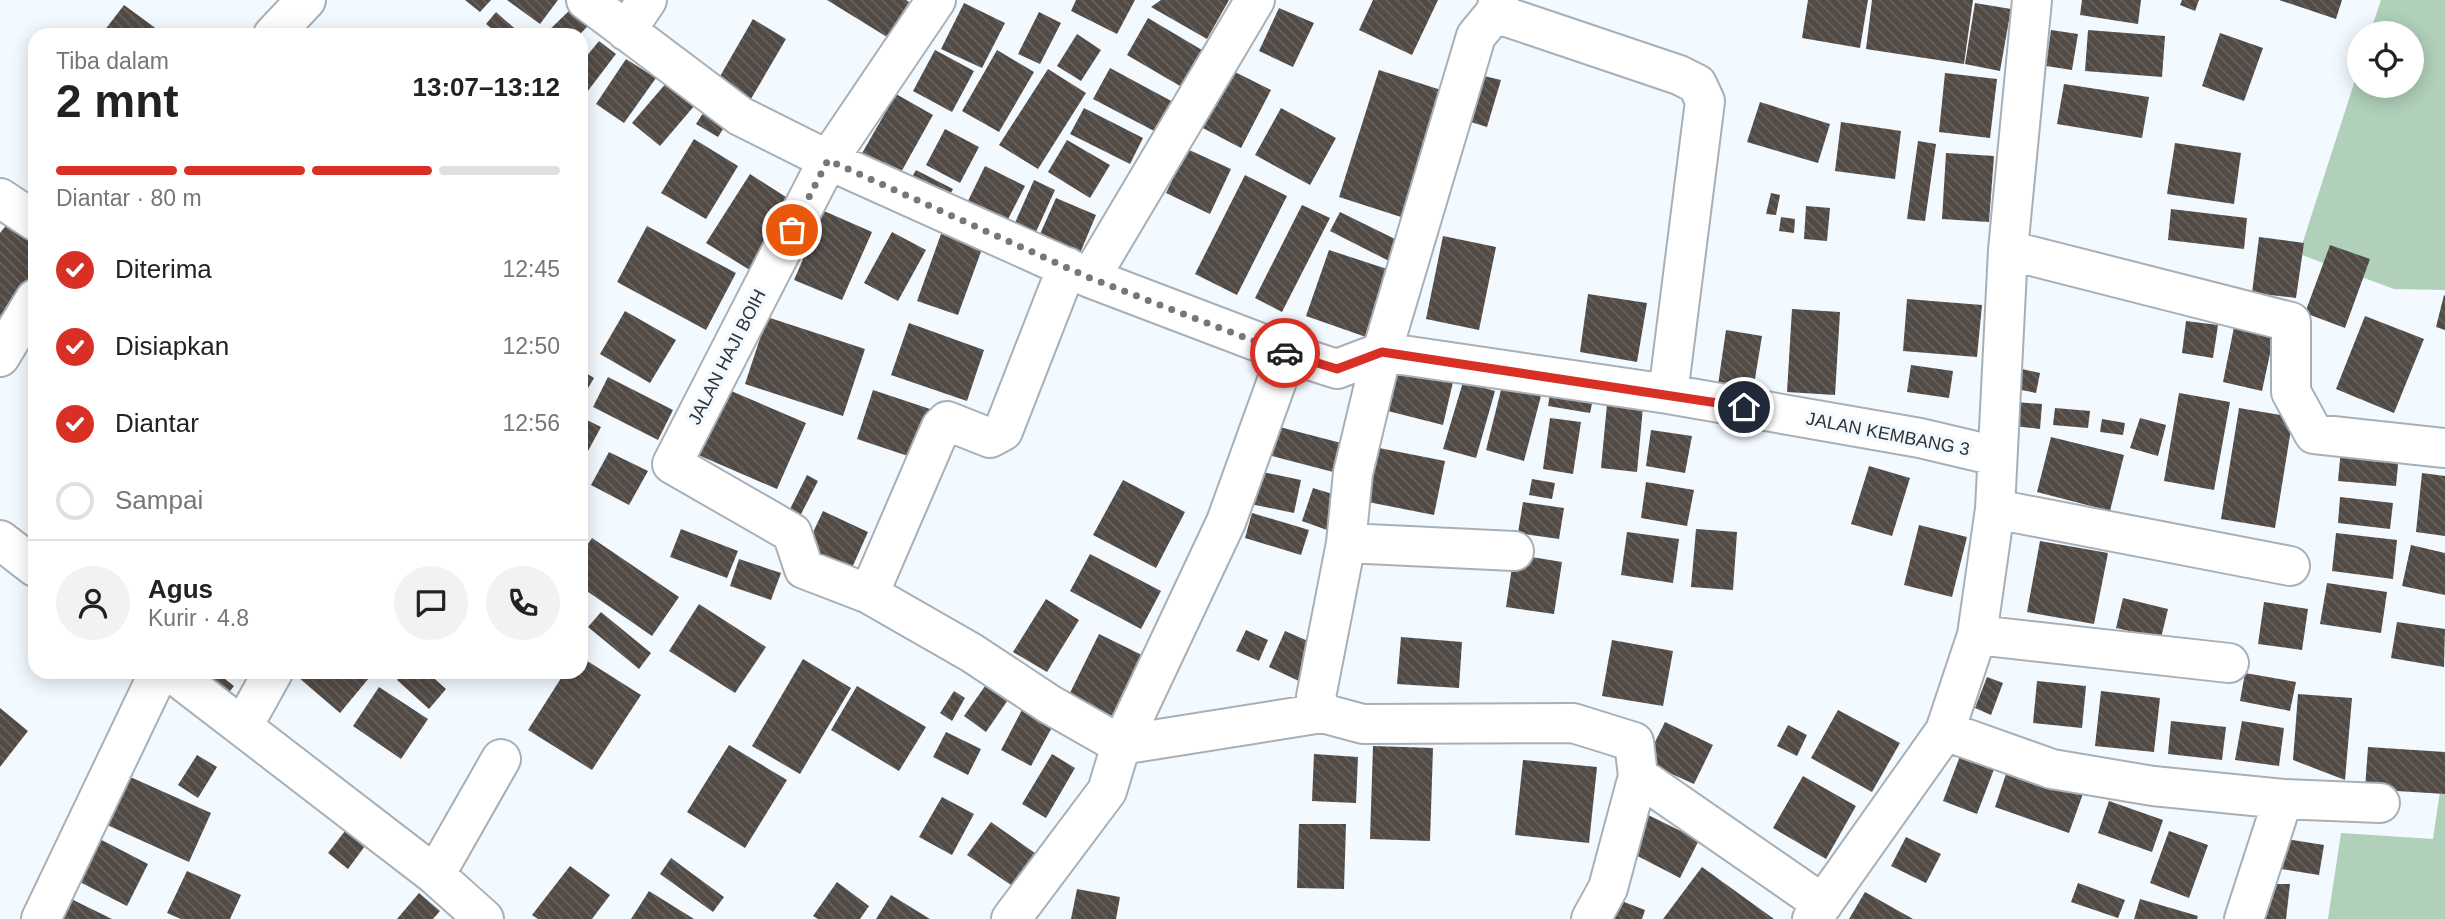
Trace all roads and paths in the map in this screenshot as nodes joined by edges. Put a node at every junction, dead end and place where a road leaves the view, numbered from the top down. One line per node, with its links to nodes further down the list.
1 (306, 0): 8 (street)
2 (586, 0): 9 (street, JALAN KEMBANG 3)
3 (647, 0): 9 (street)
4 (936, 0): 10 (street, JALAN HAJI BOIH)
5 (1255, 0): 14 (street)
6 (2032, 0): 13 (street)
7 (1497, 6): 16 (street); 19 (street)
8 (279, 28)
9 (626, 32): 10 (street, JALAN KEMBANG 3)
10 (828, 160): 14 (street, JALAN KEMBANG 3); 28 (street, JALAN HAJI BOIH)
11 (0, 198): 12 (street)
12 (28, 216)
13 (2008, 250): 20 (street); 21 (street)
14 (1078, 272): 17 (street, JALAN KEMBANG 3); 28 (street)
15 (28, 311): 18 (street)
16 (1382, 352): 17 (street, JALAN KEMBANG 3); 19 (street, JALAN KEMBANG 3); 24 (street)
17 (1287, 353): 37 (street)
18 (0, 357)
19 (1668, 394): 21 (street, JALAN KEMBANG 3)
20 (2445, 447)
21 (1996, 456): 22 (street)
22 (1995, 509): 27 (street); 29 (street)
23 (0, 540): 26 (street)
24 (1346, 543): 25 (street); 34 (street)
25 (1514, 551)
26 (28, 562)
27 (2290, 566)
28 (869, 594): 37 (street)
29 (1977, 635): 30 (street); 36 (street)
30 (2229, 663)
31 (156, 679): 44 (street)
32 (180, 679): 35 (street)
33 (269, 679): 35 (street)
34 (1322, 713): 37 (street); 39 (street)
35 (243, 726): 42 (street)
36 (1944, 731): 40 (street); 43 (street)
37 (1121, 745): 46 (street)
38 (501, 759): 42 (street)
39 (1638, 776): 43 (street); 47 (street)
40 (2283, 799): 41 (street); 48 (street)
41 (2380, 803)
42 (435, 875): 45 (street)
43 (1817, 912)
44 (41, 919)
45 (484, 919)
46 (1011, 919)
47 (1591, 919)
48 (2244, 919)

